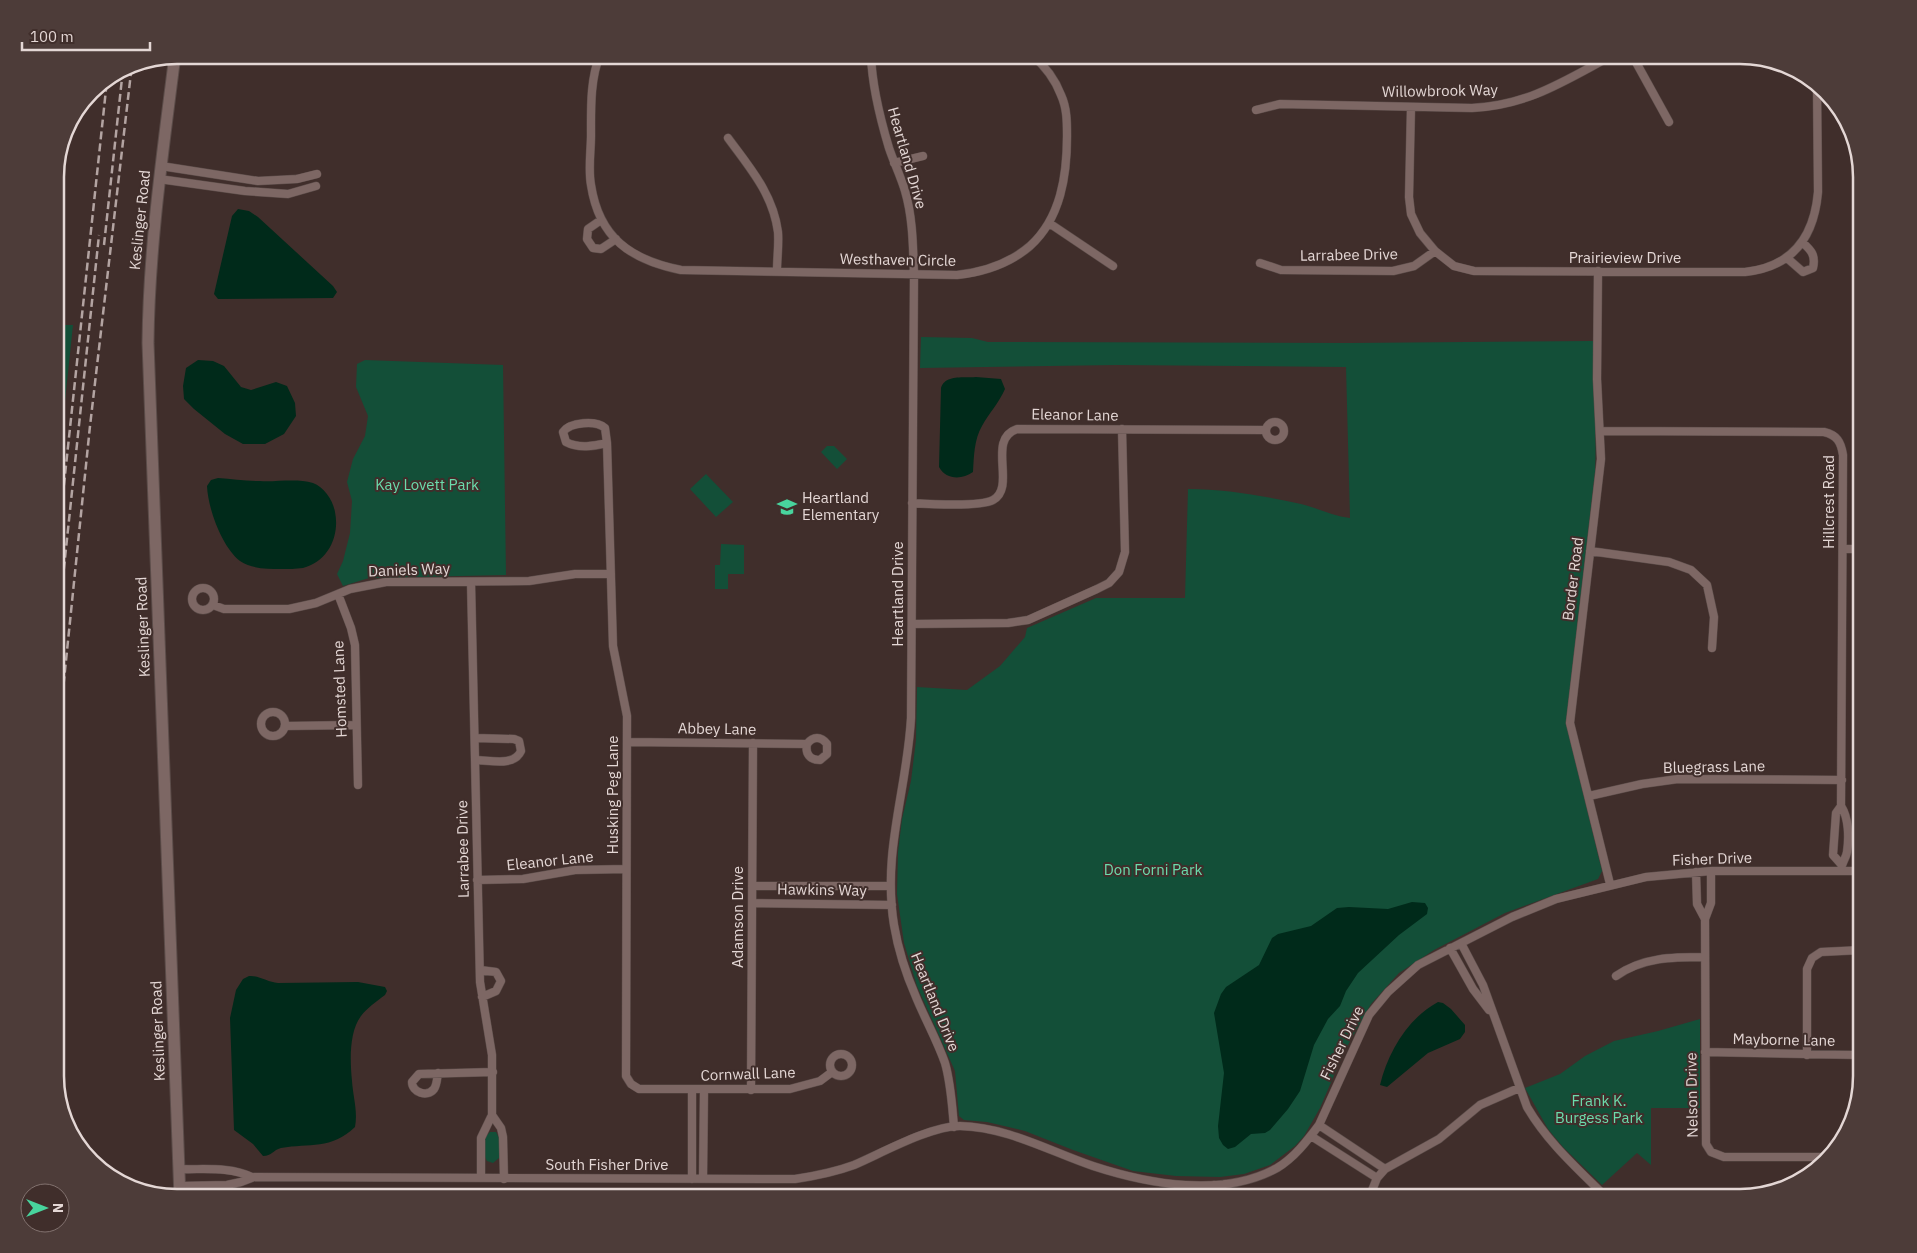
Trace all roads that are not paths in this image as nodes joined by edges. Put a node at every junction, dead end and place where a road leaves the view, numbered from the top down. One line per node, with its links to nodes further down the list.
1 (174, 64): 14 (main road, Keslinger Road)
2 (596, 64): 18 (street, Westhaven Circle)
3 (871, 64): 13 (street, Heartland Drive)
4 (1042, 64): 19 (street, Westhaven Circle)
5 (1597, 64): 8 (street, Willowbrook Way)
6 (1637, 64): 10 (street)
7 (1817, 94): 21 (street, Prairieview Drive)
8 (1410, 106): 9 (street, Willowbrook Way); 22 (street, Prairieview Drive)
9 (1256, 110)
10 (1669, 122)
11 (728, 138): 26 (street)
12 (923, 156): 13 (street)
13 (894, 163): 28 (street, Heartland Drive)
14 (161, 166): 15 (street); 16 (main road, Keslinger Road)
15 (317, 174)
16 (159, 180): 17 (street); 90 (main road, Keslinger Road)
17 (316, 186)
18 (601, 220): 20 (street, Westhaven Circle); 20 (street)
19 (1049, 223): 25 (street); 28 (street, Westhaven Circle)
20 (616, 239): 26 (street, Westhaven Circle)
21 (1802, 242): 23 (street, Prairieview Drive); 23 (street)
22 (1435, 251): 24 (street, Larrabee Drive); 27 (street, Prairieview Drive)
23 (1787, 258): 27 (street, Prairieview Drive)
24 (1260, 263)
25 (1113, 266)
26 (777, 271): 28 (street, Westhaven Circle)
27 (1598, 271): 31 (street, Border Road)
28 (914, 275): 33 (street, Heartland Drive)
29 (1122, 429): 30 (street, Eleanor Lane); 33 (street, Eleanor Lane); 41 (street)
30 (1265, 430)
31 (1600, 431): 34 (street, Hillcrest Road); 36 (street, Border Road)
32 (607, 443): 32 (street, Husking Peg Lane); 37 (street, Husking Peg Lane)
33 (912, 503): 41 (street, Heartland Drive)
34 (1843, 549): 35 (street); 50 (street, Hillcrest Road)
35 (1853, 549)
36 (1590, 551): 42 (street); 52 (street, Border Road)
37 (611, 574): 38 (street, Daniels Way); 46 (street, Husking Peg Lane)
38 (471, 582): 39 (street, Daniels Way); 45 (street, Larrabee Drive)
39 (338, 594): 40 (street, Daniels Way); 43 (street, Homsted Lane)
40 (213, 605)
41 (912, 624): 62 (street, Heartland Drive)
42 (1712, 648)
43 (356, 725): 44 (street); 51 (street, Homsted Lane)
44 (285, 726)
45 (475, 738): 49 (street, Larrabee Drive); 49 (street)
46 (627, 742): 47 (street, Abbey Lane); 55 (street, Husking Peg Lane)
47 (753, 743): 48 (street, Abbey Lane); 61 (street, Adamson Drive)
48 (807, 744)
49 (475, 760): 59 (street, Larrabee Drive)
50 (1842, 780): 52 (street, Bluegrass Lane); 53 (street, Hillcrest Road)
51 (358, 785)
52 (1589, 796): 60 (street, Border Road)
53 (1841, 806): 54 (street, Hillcrest Road); 54 (street, Hillcrest Road)
54 (1841, 867): 56 (street, Fisher Drive); 57 (street, Fisher Drive)
55 (626, 869): 59 (street, Eleanor Lane); 81 (street, Husking Peg Lane)
56 (1853, 869)
57 (1711, 871): 58 (street, Fisher Drive); 65 (street, Nelson Drive)
58 (1696, 872): 60 (street, Fisher Drive); 65 (street, Nelson Drive)
59 (478, 880): 70 (street, Larrabee Drive)
60 (1610, 884): 66 (street, Fisher Drive)
61 (752, 886): 62 (street, Hawkins Way); 63 (street, Adamson Drive)
62 (890, 886): 64 (street, Heartland Drive)
63 (752, 903): 64 (street, Hawkins Way); 83 (street, Adamson Drive)
64 (892, 904): 86 (street, Heartland Drive)
65 (1705, 919): 69 (street, Nelson Drive)
66 (1461, 943): 67 (street, Fisher Drive); 73 (street)
67 (1450, 948): 73 (street); 85 (street, Fisher Drive)
68 (1853, 950): 75 (street)
69 (1706, 957): 71 (street); 74 (street, Nelson Drive)
70 (480, 970): 72 (street, Larrabee Drive); 72 (street)
71 (1616, 976)
72 (482, 997): 77 (street, Larrabee Drive)
73 (1494, 1018): 80 (street)
74 (1705, 1052): 75 (street, Mayborne Lane); 88 (street, Nelson Drive)
75 (1807, 1055): 76 (street, Mayborne Lane)
76 (1853, 1055)
77 (493, 1072): 79 (street); 84 (street, Larrabee Drive)
78 (832, 1072): 83 (street, Cornwall Lane)
79 (438, 1073)
80 (1519, 1088): 89 (street); 104 (street)
81 (692, 1090): 82 (street, Cornwall Lane); 95 (street)
82 (704, 1090): 83 (street, Cornwall Lane); 96 (street)
83 (751, 1090)
84 (492, 1115): 92 (street, Larrabee Drive); 94 (street, Larrabee Drive)
85 (1319, 1125): 87 (street, Fisher Drive); 89 (street)
86 (954, 1127): 96 (street, South Fisher Drive); 98 (street, Fisher Drive)
87 (1311, 1136): 93 (street); 97 (street, Fisher Drive)
88 (1819, 1157)
89 (1385, 1168): 93 (street)
90 (178, 1169): 91 (street, South Fisher Drive); 99 (main road, Keslinger Road)
91 (253, 1177): 92 (street, South Fisher Drive); 99 (street, South Fisher Drive)
92 (480, 1178): 94 (street, South Fisher Drive)
93 (1378, 1178): 103 (street)
94 (504, 1179): 95 (street, South Fisher Drive)
95 (692, 1179): 96 (street, South Fisher Drive)
96 (703, 1179)
97 (1225, 1184): 98 (street, Fisher Drive); 102 (street)
98 (1214, 1185): 101 (street)
99 (179, 1186): 100 (main road, Keslinger Road)
100 (179, 1189)
101 (1214, 1189)
102 (1225, 1189)
103 (1373, 1189)
104 (1598, 1189)

